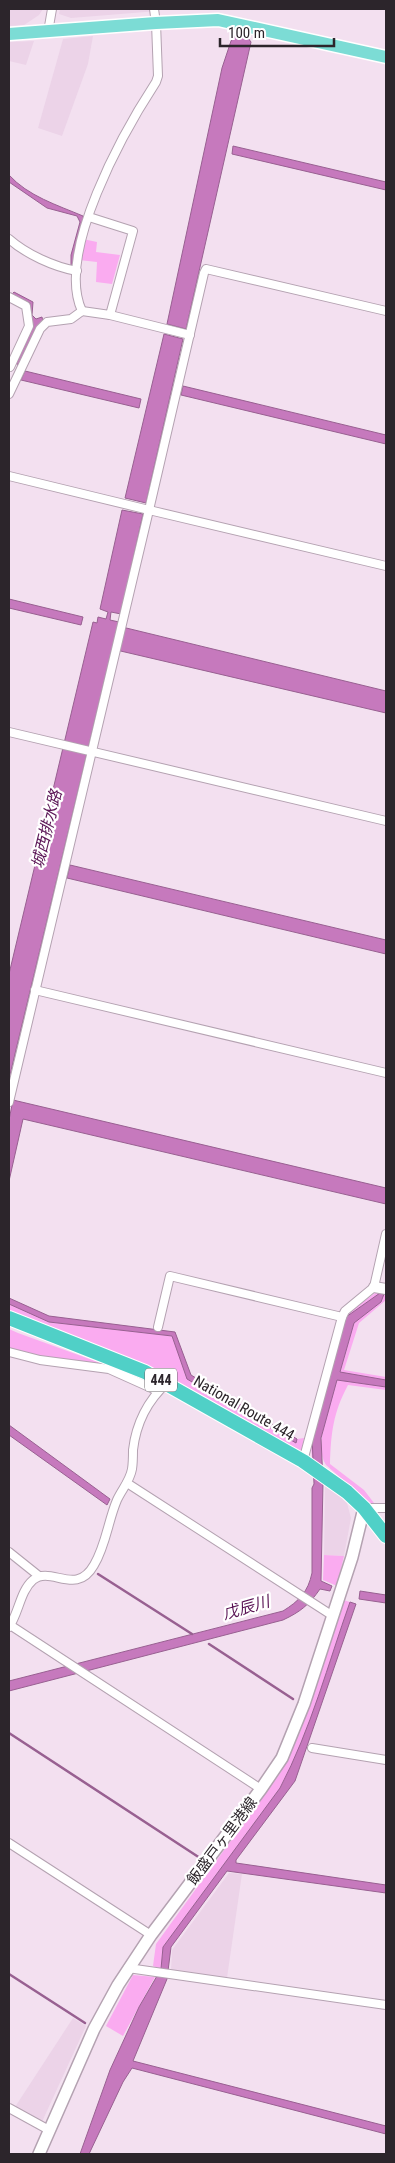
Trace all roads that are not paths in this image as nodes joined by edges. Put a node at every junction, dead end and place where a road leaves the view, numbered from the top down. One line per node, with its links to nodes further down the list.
1 (52, 9): 5 (street)
2 (154, 9): 4 (street)
3 (219, 14): 4 (main road); 7 (main road)
4 (156, 23): 5 (main road); 8 (street)
5 (48, 32): 6 (main road)
6 (9, 34)
7 (386, 57)
8 (89, 217): 10 (street); 14 (street)
9 (9, 239): 10 (street)
10 (77, 271): 12 (street)
11 (9, 297): 16 (street)
12 (82, 310): 14 (street); 17 (street)
13 (386, 311): 15 (street)
14 (110, 315): 15 (street)
15 (190, 335): 20 (street)
16 (9, 367): 17 (street)
17 (21, 369): 18 (street)
18 (9, 394)
19 (9, 476): 20 (street)
20 (150, 510): 21 (street); 23 (street)
21 (386, 566)
22 (9, 732): 23 (street)
23 (91, 751): 24 (street); 25 (street)
24 (386, 822)
25 (36, 990): 26 (street); 27 (street)
26 (386, 1073)
27 (9, 1102)
28 (386, 1234): 29 (street)
29 (374, 1287): 30 (street); 31 (street)
30 (386, 1289)
31 (342, 1317): 33 (street); 36 (street)
32 (9, 1318): 35 (highway, National Route 444 / 444)
33 (158, 1328)
34 (9, 1352): 35 (street)
35 (162, 1387): 36 (highway, National Route 444 / 444); 37 (street)
36 (303, 1461): 38 (highway, National Route 444 / 444)
37 (127, 1483): 42 (street); 43 (street)
38 (364, 1508): 39 (street); 40 (highway, National Route 444 / 444); 43 (main road, 飯盛戸ヶ里港線)
39 (386, 1508)
40 (386, 1536)
41 (9, 1552): 42 (street)
42 (39, 1576): 44 (street)
43 (333, 1616): 47 (main road, 飯盛戸ヶ里港線)
44 (9, 1626): 47 (street)
45 (312, 1748): 46 (street)
46 (386, 1760)
47 (261, 1789): 49 (main road, 飯盛戸ヶ里港線)
48 (9, 1843): 49 (street)
49 (151, 1935): 50 (main road, 飯盛戸ヶ里港線)
50 (128, 1968): 51 (street); 53 (main road, 飯盛戸ヶ里港線)
51 (386, 2006)
52 (9, 2108): 53 (street)
53 (49, 2130): 54 (main road, 飯盛戸ヶ里港線)
54 (39, 2154)

